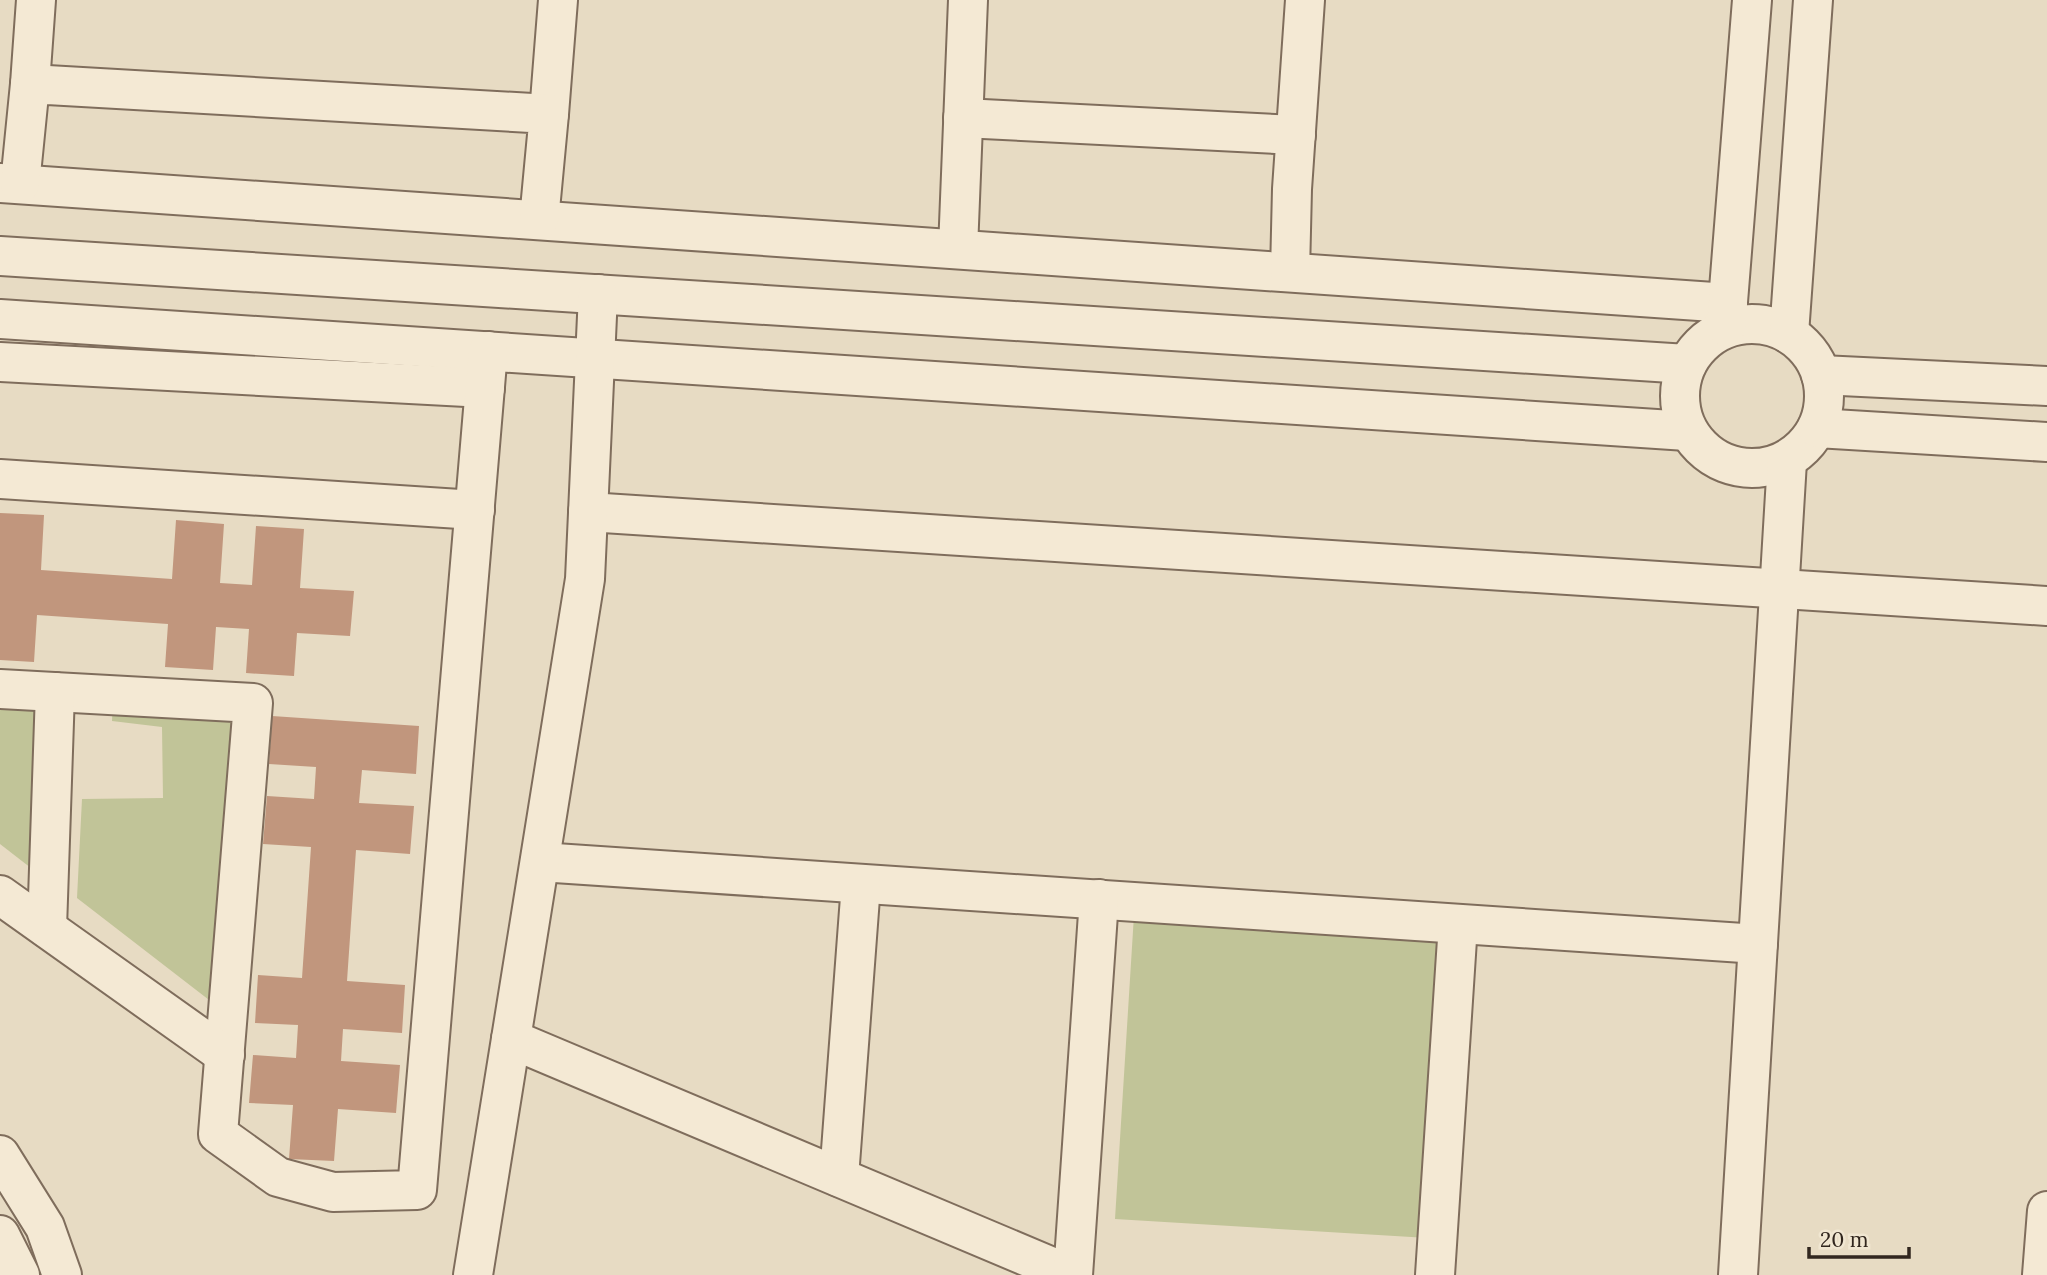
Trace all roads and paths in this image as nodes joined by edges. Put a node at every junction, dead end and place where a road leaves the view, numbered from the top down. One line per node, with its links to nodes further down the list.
1 (36, 0): 7 (street)
2 (558, 0): 8 (street)
3 (968, 0): 9 (street)
4 (1305, 0): 10 (street)
5 (1752, 0): 17 (street)
6 (1813, 0): 19 (street)
7 (30, 84): 8 (street); 11 (street)
8 (548, 114): 12 (street)
9 (963, 118): 10 (street); 13 (street)
10 (1296, 135): 15 (street)
11 (10, 183): 12 (street)
12 (539, 220): 13 (street)
13 (958, 249): 15 (street)
14 (0, 256): 16 (street)
15 (1290, 272): 17 (street)
16 (598, 294): 20 (street); 22 (street)
17 (1727, 316): 19 (street); 22 (street)
18 (0, 319): 23 (street)
19 (1789, 334): 24 (street)
20 (595, 359): 23 (street); 27 (street); 32 (street)
21 (0, 362): 23 (street)
22 (1687, 364): 27 (street)
23 (487, 370): 31 (street)
24 (1821, 375): 25 (street); 26 (street)
25 (2047, 386)
26 (1816, 428): 28 (street); 29 (street)
27 (1687, 431): 29 (street)
28 (2047, 442)
29 (1787, 461): 33 (street)
30 (0, 479): 31 (street)
31 (475, 510): 45 (street)
32 (588, 512): 33 (street); 37 (street)
33 (1779, 588): 34 (street); 43 (street)
34 (2047, 606)
35 (0, 689): 36 (street)
36 (55, 692): 42 (street); 45 (street)
37 (540, 862): 38 (street); 44 (street)
38 (860, 884): 40 (street); 47 (street)
39 (0, 895): 42 (street)
40 (1099, 899): 41 (street); 53 (street)
41 (1458, 924): 43 (street); 54 (street)
42 (47, 928): 45 (street)
43 (1758, 944): 55 (street)
44 (511, 1039): 47 (street); 52 (street)
45 (225, 1055)
46 (0, 1155): 51 (street)
47 (839, 1177): 53 (street)
48 (2047, 1211): 56 (street)
49 (0, 1236): 50 (street)
50 (20, 1275)
51 (62, 1275)
52 (473, 1275)
53 (1072, 1275)
54 (1435, 1275)
55 (1738, 1275)
56 (2042, 1275)

